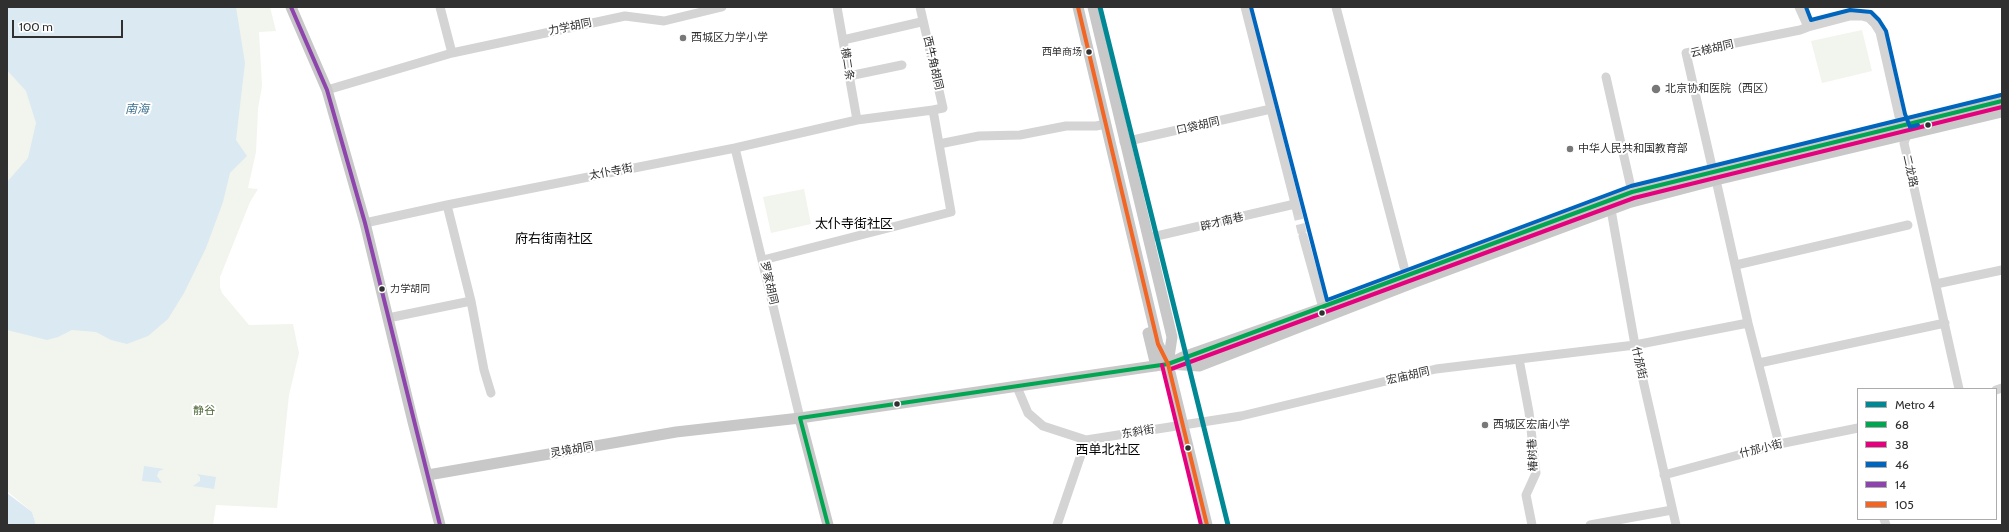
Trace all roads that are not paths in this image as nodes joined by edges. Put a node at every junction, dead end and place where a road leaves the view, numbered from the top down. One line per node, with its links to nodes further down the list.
1 (291, 7): 18 (main road)
2 (440, 7): 14 (street)
3 (722, 7): 14 (street, 力学胡同)
4 (837, 7): 13 (street, 横二条)
5 (920, 7): 21 (street, 西牛角胡同)
6 (1078, 7): 24 (main road)
7 (1093, 7): 26 (main road)
8 (1245, 7): 20 (street)
9 (1336, 7): 40 (street)
10 (1799, 7): 12 (street)
11 (921, 22): 13 (street)
12 (1808, 27): 25 (street, 二龙路); 29 (street, 云梯胡同)
13 (843, 40): 16 (street, 横二条)
14 (452, 53): 18 (street, 力学胡同)
15 (902, 65): 16 (street)
16 (849, 76): 23 (street, 横二条)
17 (1606, 77): 30 (street)
18 (327, 90): 33 (main road)
19 (2002, 101): 25 (main road)
20 (1271, 109): 26 (street, 口袋胡同); 36 (street, 辟才南巷)
21 (933, 110): 23 (street, 太仆寺街); 27 (street)
22 (2002, 112): 25 (main road)
23 (857, 120): 28 (street, 太仆寺街)
24 (1106, 124): 27 (street); 37 (main road)
25 (1905, 130): 29 (main road); 42 (street, 二龙路)
26 (1124, 142): 36 (main road)
27 (939, 144): 38 (street)
28 (735, 148): 32 (street, 太仆寺街); 38 (street, 罗家胡同)
29 (1714, 176): 30 (main road); 31 (main road); 39 (street)
30 (1632, 192): 31 (main road)
31 (1611, 204): 44 (main road); 48 (street, 什邡街); 51 (main road)
32 (447, 205): 33 (street, 太仆寺街); 43 (street)
33 (365, 224): 45 (main road)
34 (1908, 226): 39 (street)
35 (1303, 236): 44 (street)
36 (1148, 238): 51 (main road)
37 (1137, 253): 51 (main road); 52 (main road)
38 (764, 260): 56 (street, 罗家胡同)
39 (1736, 265): 46 (street)
40 (1404, 268)
41 (2002, 270): 42 (street)
42 (1936, 284): 47 (street, 二龙路)
43 (471, 301): 45 (street); 55 (street)
44 (1323, 308): 51 (main road)
45 (388, 318): 61 (main road)
46 (1748, 323): 48 (street, 宏庙胡同); 50 (street)
47 (1945, 323): 50 (street); 54 (street, 二龙路)
48 (1635, 345): 49 (street, 宏庙胡同); 62 (street, 什邡街)
49 (1519, 359): 57 (street, 宏庙胡同); 68 (street, 椿树巷)
50 (1759, 363): 60 (street)
51 (1168, 364): 52 (main road, 灵境胡同); 57 (main road)
52 (1156, 366): 53 (main road, 灵境胡同)
53 (1017, 387): 56 (main road, 灵境胡同); 59 (street)
54 (1959, 388)
55 (491, 392)
56 (800, 418): 61 (main road, 灵境胡同); 65 (main road)
57 (1184, 426): 59 (street, 东斜街); 67 (main road)
58 (1857, 428): 60 (street, 什邡小街)
59 (1086, 440): 66 (street)
60 (1779, 444): 62 (street, 什邡小街)
61 (428, 475): 64 (main road)
62 (1664, 475): 63 (street, 什邡街)
63 (1672, 510): 69 (street); 70 (street, 什邡街)
64 (440, 525)
65 (828, 525)
66 (1057, 525)
67 (1207, 525)
68 (1532, 525)
69 (1590, 525)
70 (1676, 525)

